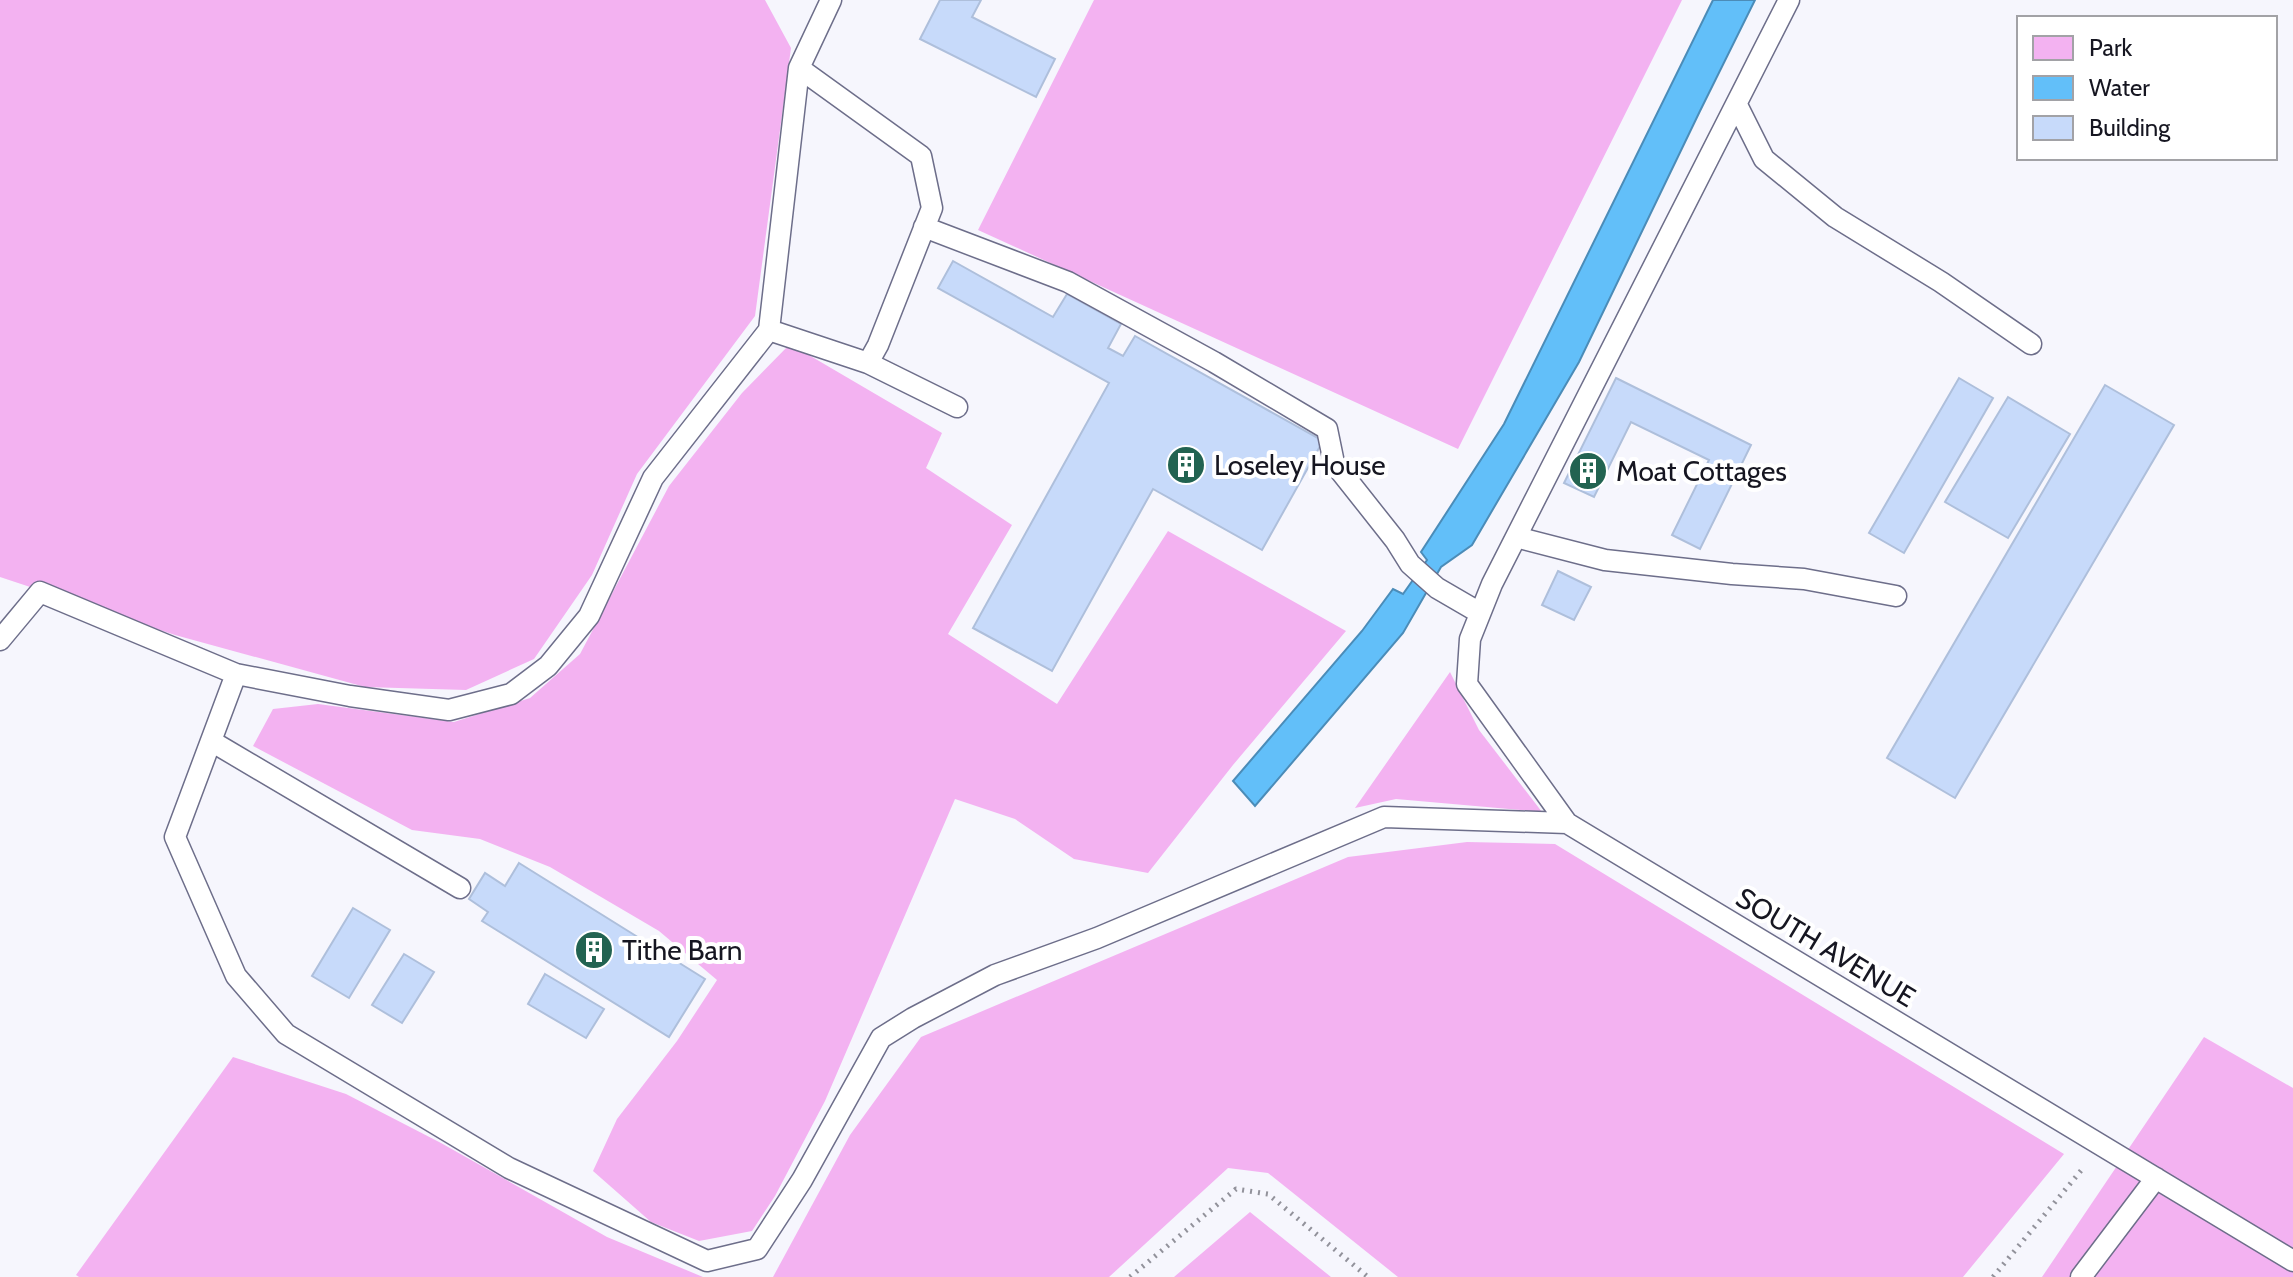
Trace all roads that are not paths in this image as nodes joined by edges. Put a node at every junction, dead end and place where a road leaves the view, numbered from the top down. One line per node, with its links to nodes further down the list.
1 (831, 0): 3 (lane)
2 (1789, 0): 4 (lane, SOUTH AVENUE)
3 (799, 68): 5 (lane); 6 (lane)
4 (1737, 105): 7 (lane); 10 (lane, SOUTH AVENUE)
5 (924, 227): 8 (lane); 12 (lane)
6 (769, 330): 8 (lane); 14 (lane)
7 (2031, 344)
8 (868, 363): 9 (lane)
9 (957, 407)
10 (1516, 537): 11 (lane); 12 (lane, SOUTH AVENUE)
11 (1896, 596)
12 (1480, 613): 16 (lane, SOUTH AVENUE)
13 (0, 640): 14 (lane)
14 (236, 674): 15 (lane)
15 (211, 741): 16 (lane); 17 (lane)
16 (1567, 823): 18 (lane, SOUTH AVENUE)
17 (460, 888)
18 (2156, 1178): 19 (lane, SOUTH AVENUE); 20 (lane)
19 (2293, 1261)
20 (2081, 1277)

